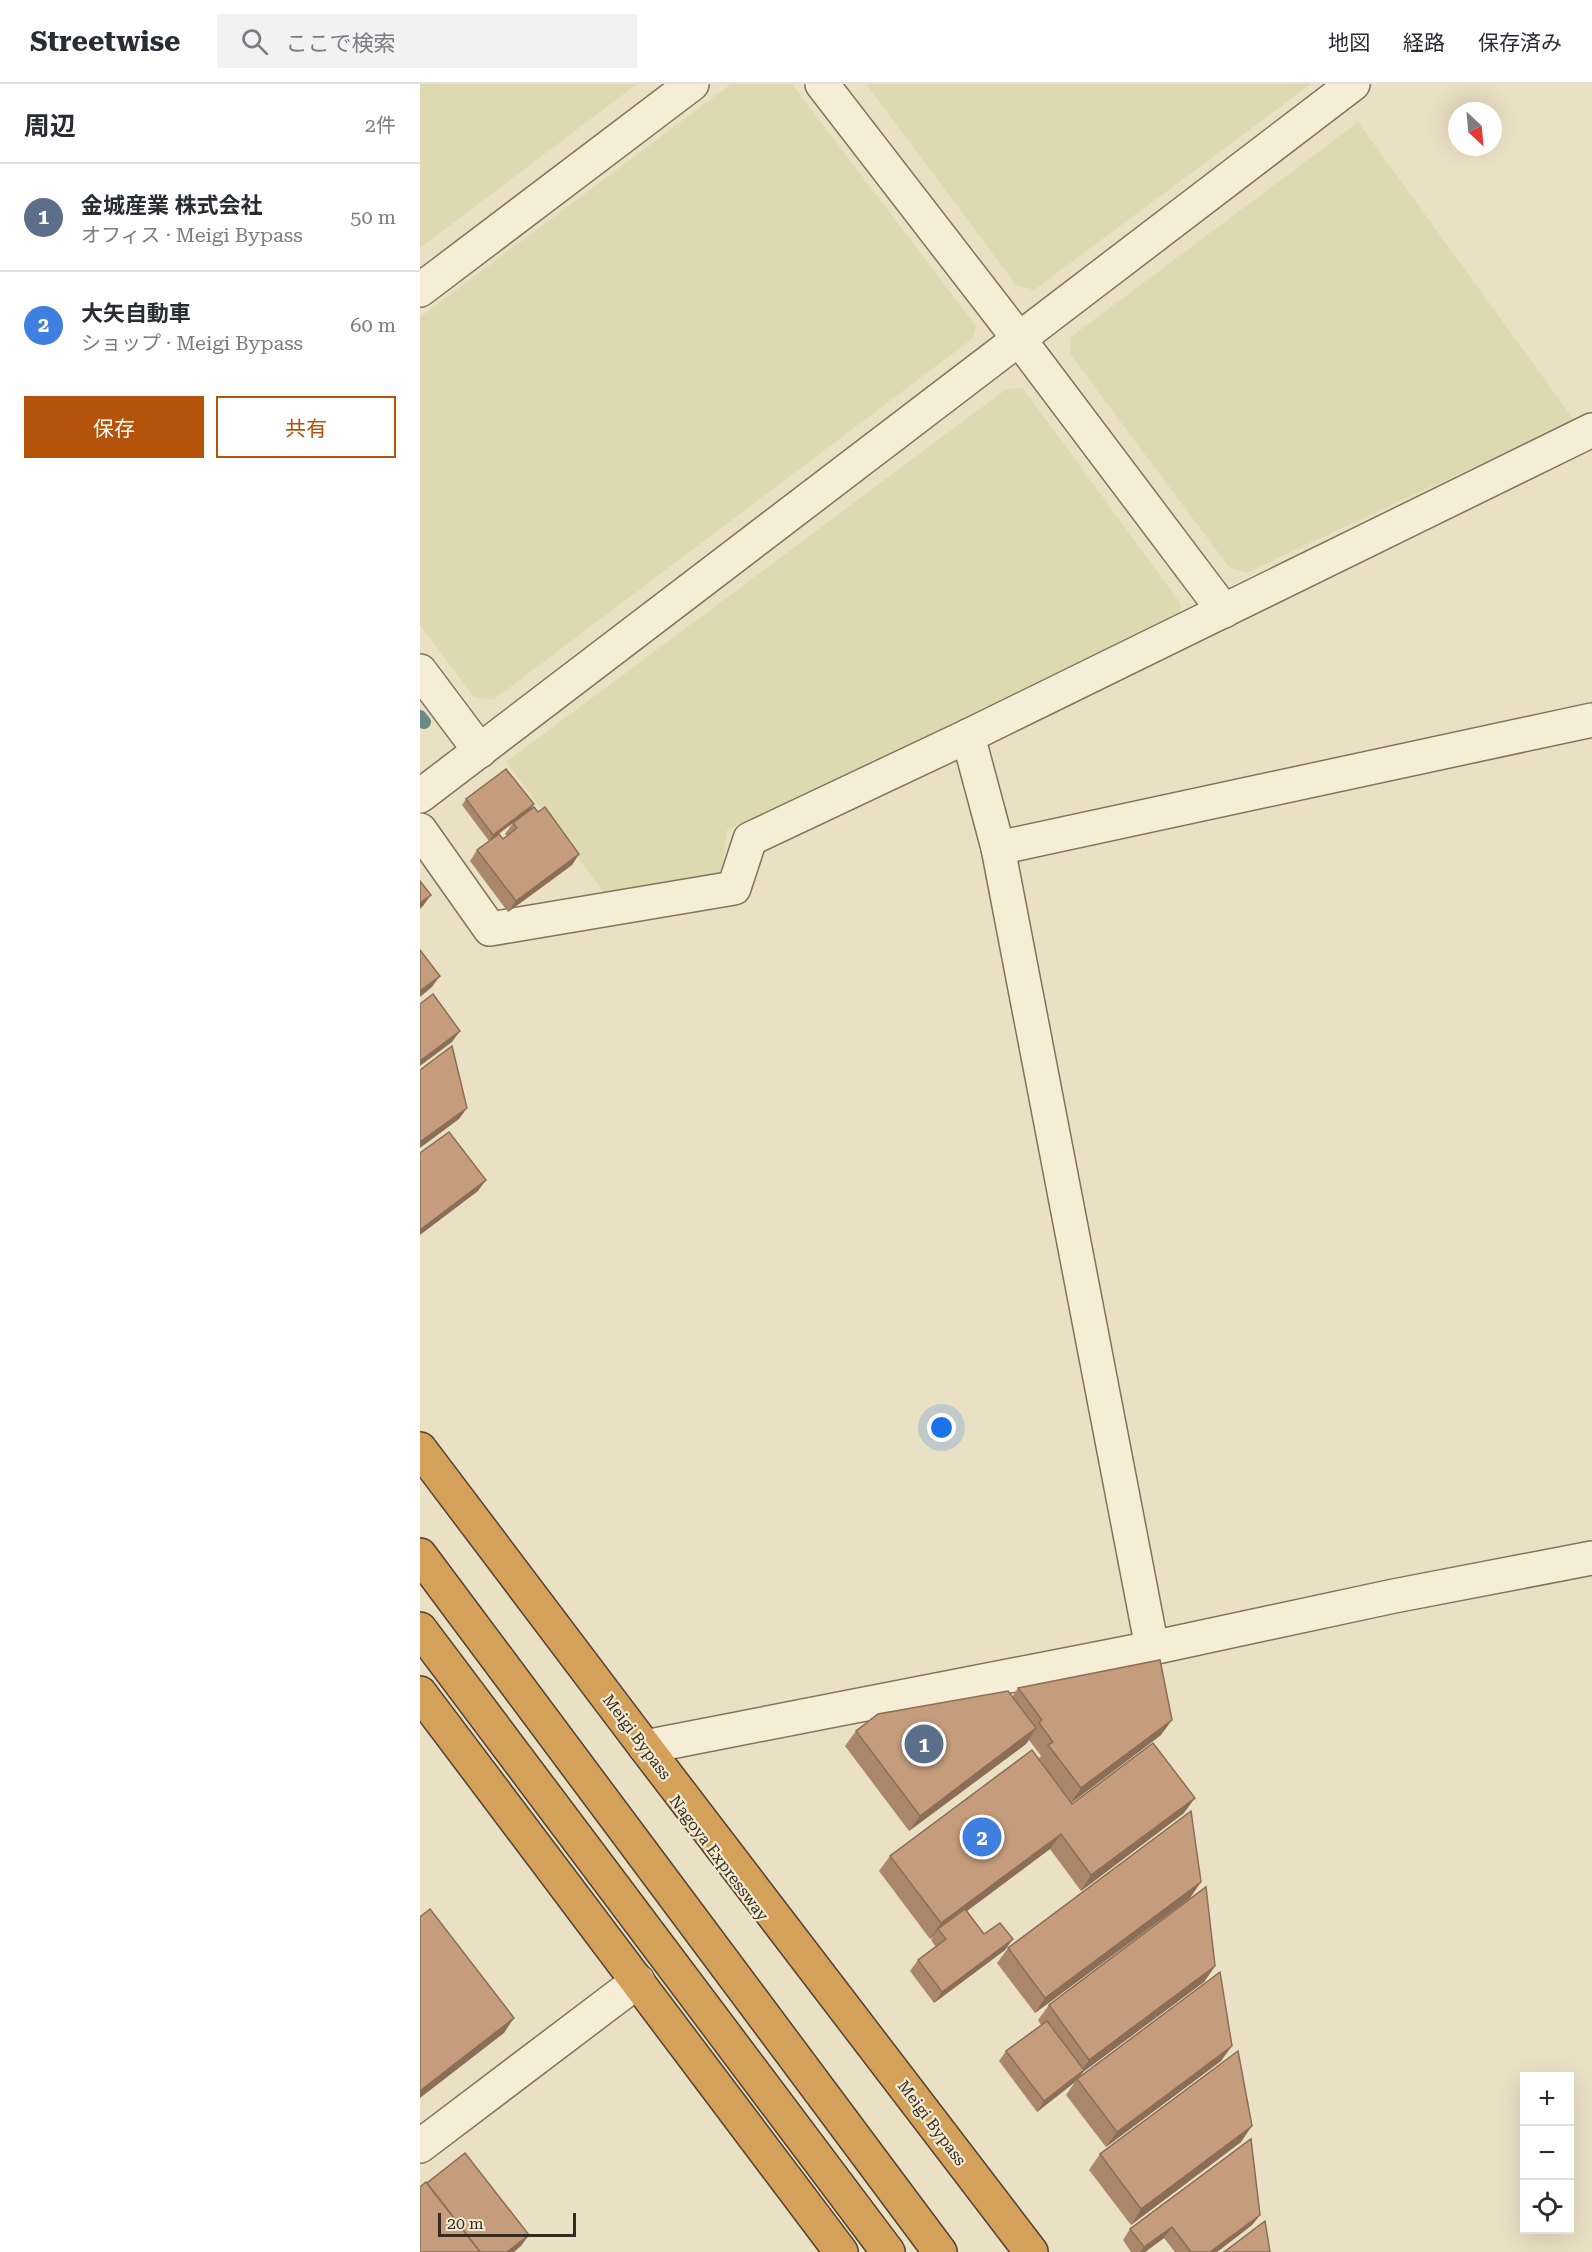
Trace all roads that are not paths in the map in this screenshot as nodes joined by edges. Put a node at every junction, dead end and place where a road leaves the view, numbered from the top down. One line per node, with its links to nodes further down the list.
1 (692, 84): 4 (street)
2 (822, 84): 5 (street)
3 (1353, 84): 5 (street)
4 (420, 290)
5 (1019, 339): 7 (street); 11 (street)
6 (1592, 430): 7 (street)
7 (1224, 611): 10 (street)
8 (420, 671): 11 (street)
9 (1592, 720): 14 (street)
10 (968, 736): 13 (street); 14 (street)
11 (480, 751): 12 (street)
12 (420, 796)
13 (420, 830)
14 (998, 848): 20 (street)
15 (420, 1449): 22 (highway, Meigi Bypass)
16 (420, 1465): 28 (highway, Nagoya Expressway)
17 (420, 1555): 27 (highway)
18 (1592, 1558): 20 (street)
19 (420, 1629): 26 (highway)
20 (1152, 1648): 22 (street)
21 (420, 1693): 23 (highway)
22 (645, 1747): 29 (highway, Meigi Bypass)
23 (638, 1982): 24 (street); 25 (highway)
24 (420, 2146)
25 (841, 2252)
26 (888, 2252)
27 (940, 2252)
28 (1018, 2252)
29 (1031, 2252)

